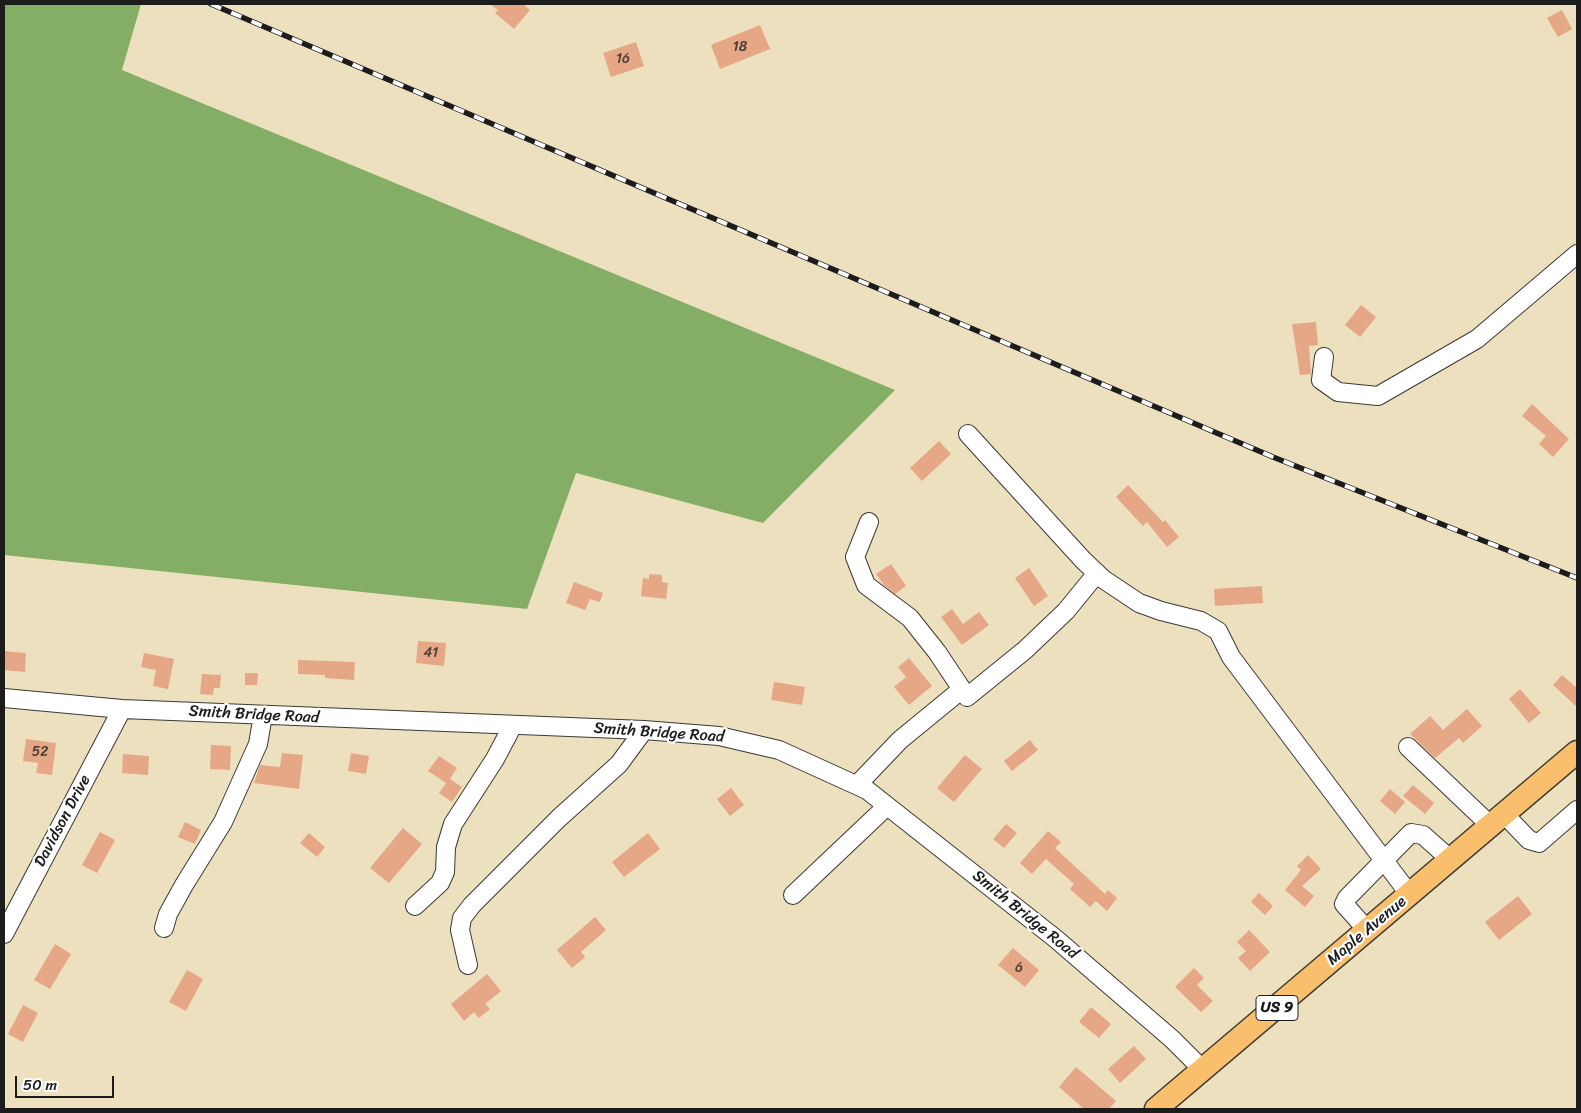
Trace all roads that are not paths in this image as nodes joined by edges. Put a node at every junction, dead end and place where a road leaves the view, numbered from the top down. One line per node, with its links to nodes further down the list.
1 (1577, 254): 2 (street)
2 (1324, 357)
3 (968, 434): 5 (street)
4 (868, 522): 6 (street)
5 (1097, 573): 6 (street); 19 (street)
6 (961, 690): 14 (street)
7 (4, 698): 8 (street, Smith Bridge Road)
8 (122, 709): 9 (street, Smith Bridge Road); 25 (street, Davidson Drive)
9 (263, 715): 10 (street, Smith Bridge Road); 23 (street)
10 (513, 725): 11 (street, Smith Bridge Road); 22 (street)
11 (644, 730): 14 (street, Smith Bridge Road); 26 (street)
12 (1408, 747): 17 (street)
13 (1577, 752): 17 (main road, Maple Avenue / US 9)
14 (857, 785): 15 (street, Smith Bridge Road)
15 (887, 806): 20 (street); 27 (street, Smith Bridge Road)
16 (1577, 810): 17 (street)
17 (1497, 820): 18 (main road, Maple Avenue / US 9)
18 (1451, 860): 19 (street); 21 (main road, Maple Avenue / US 9)
19 (1384, 861): 21 (street); 24 (street)
20 (793, 895)
21 (1410, 895): 24 (main road, Maple Avenue / US 9)
22 (414, 906)
23 (164, 928)
24 (1368, 931): 27 (main road, Maple Avenue / US 9)
25 (4, 934)
26 (468, 964)
27 (1203, 1070): 28 (main road, Maple Avenue / US 9)
28 (1156, 1109)

